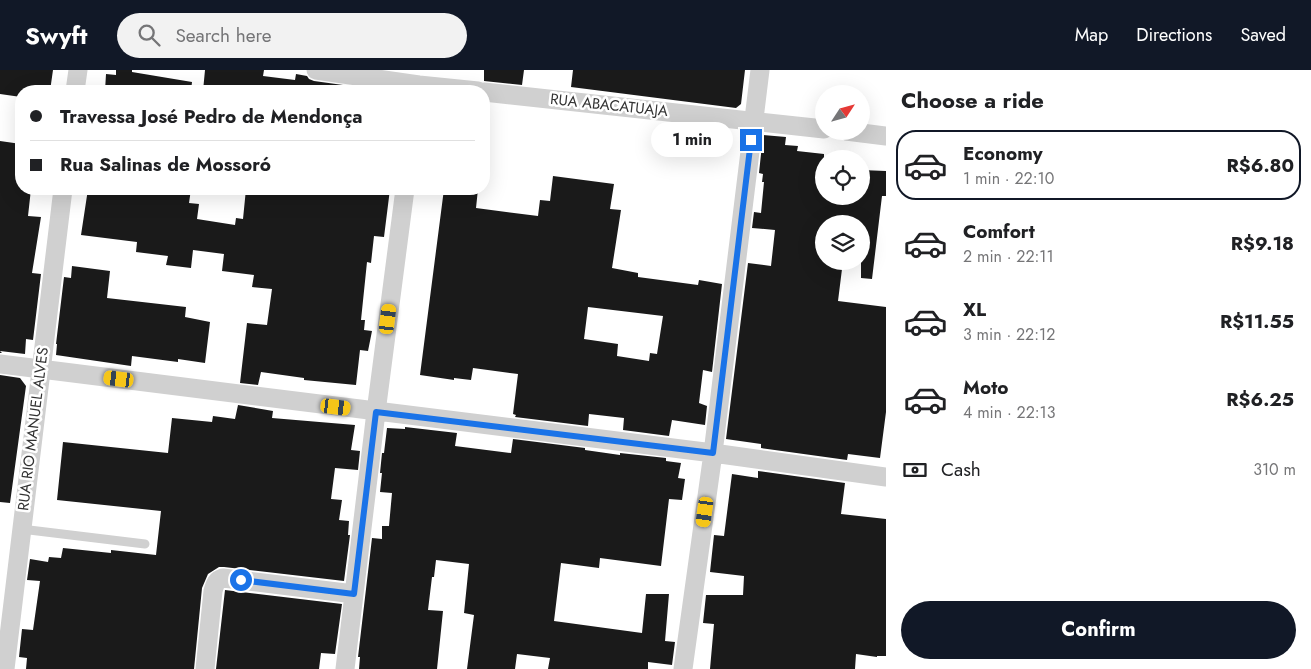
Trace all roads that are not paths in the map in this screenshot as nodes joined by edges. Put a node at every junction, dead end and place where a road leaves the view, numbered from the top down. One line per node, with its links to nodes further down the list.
1 (78, 70): 5 (street)
2 (316, 70): 4 (street)
3 (760, 70): 8 (street)
4 (419, 82): 6 (street)
5 (76, 85)
6 (439, 85)
7 (490, 93): 8 (street, RUA ABACATUAJA)
8 (754, 121): 9 (street, RUA ABACATUAJA); 17 (street)
9 (815, 128)
10 (870, 134): 11 (street)
11 (886, 136)
12 (62, 195): 15 (street, RUA RIO MANUEL ALVES)
13 (404, 195): 16 (street)
14 (0, 364): 15 (street)
15 (40, 369): 16 (street); 19 (street, RUA RIO MANUEL ALVES)
16 (376, 412): 17 (street); 21 (street)
17 (713, 453): 18 (street); 25 (street)
18 (886, 477)
19 (21, 529): 20 (lane); 22 (street, RUA RIO MANUEL ALVES)
20 (145, 544)
21 (354, 594): 23 (street); 24 (street)
22 (5, 669)
23 (205, 669)
24 (345, 669)
25 (683, 669)

